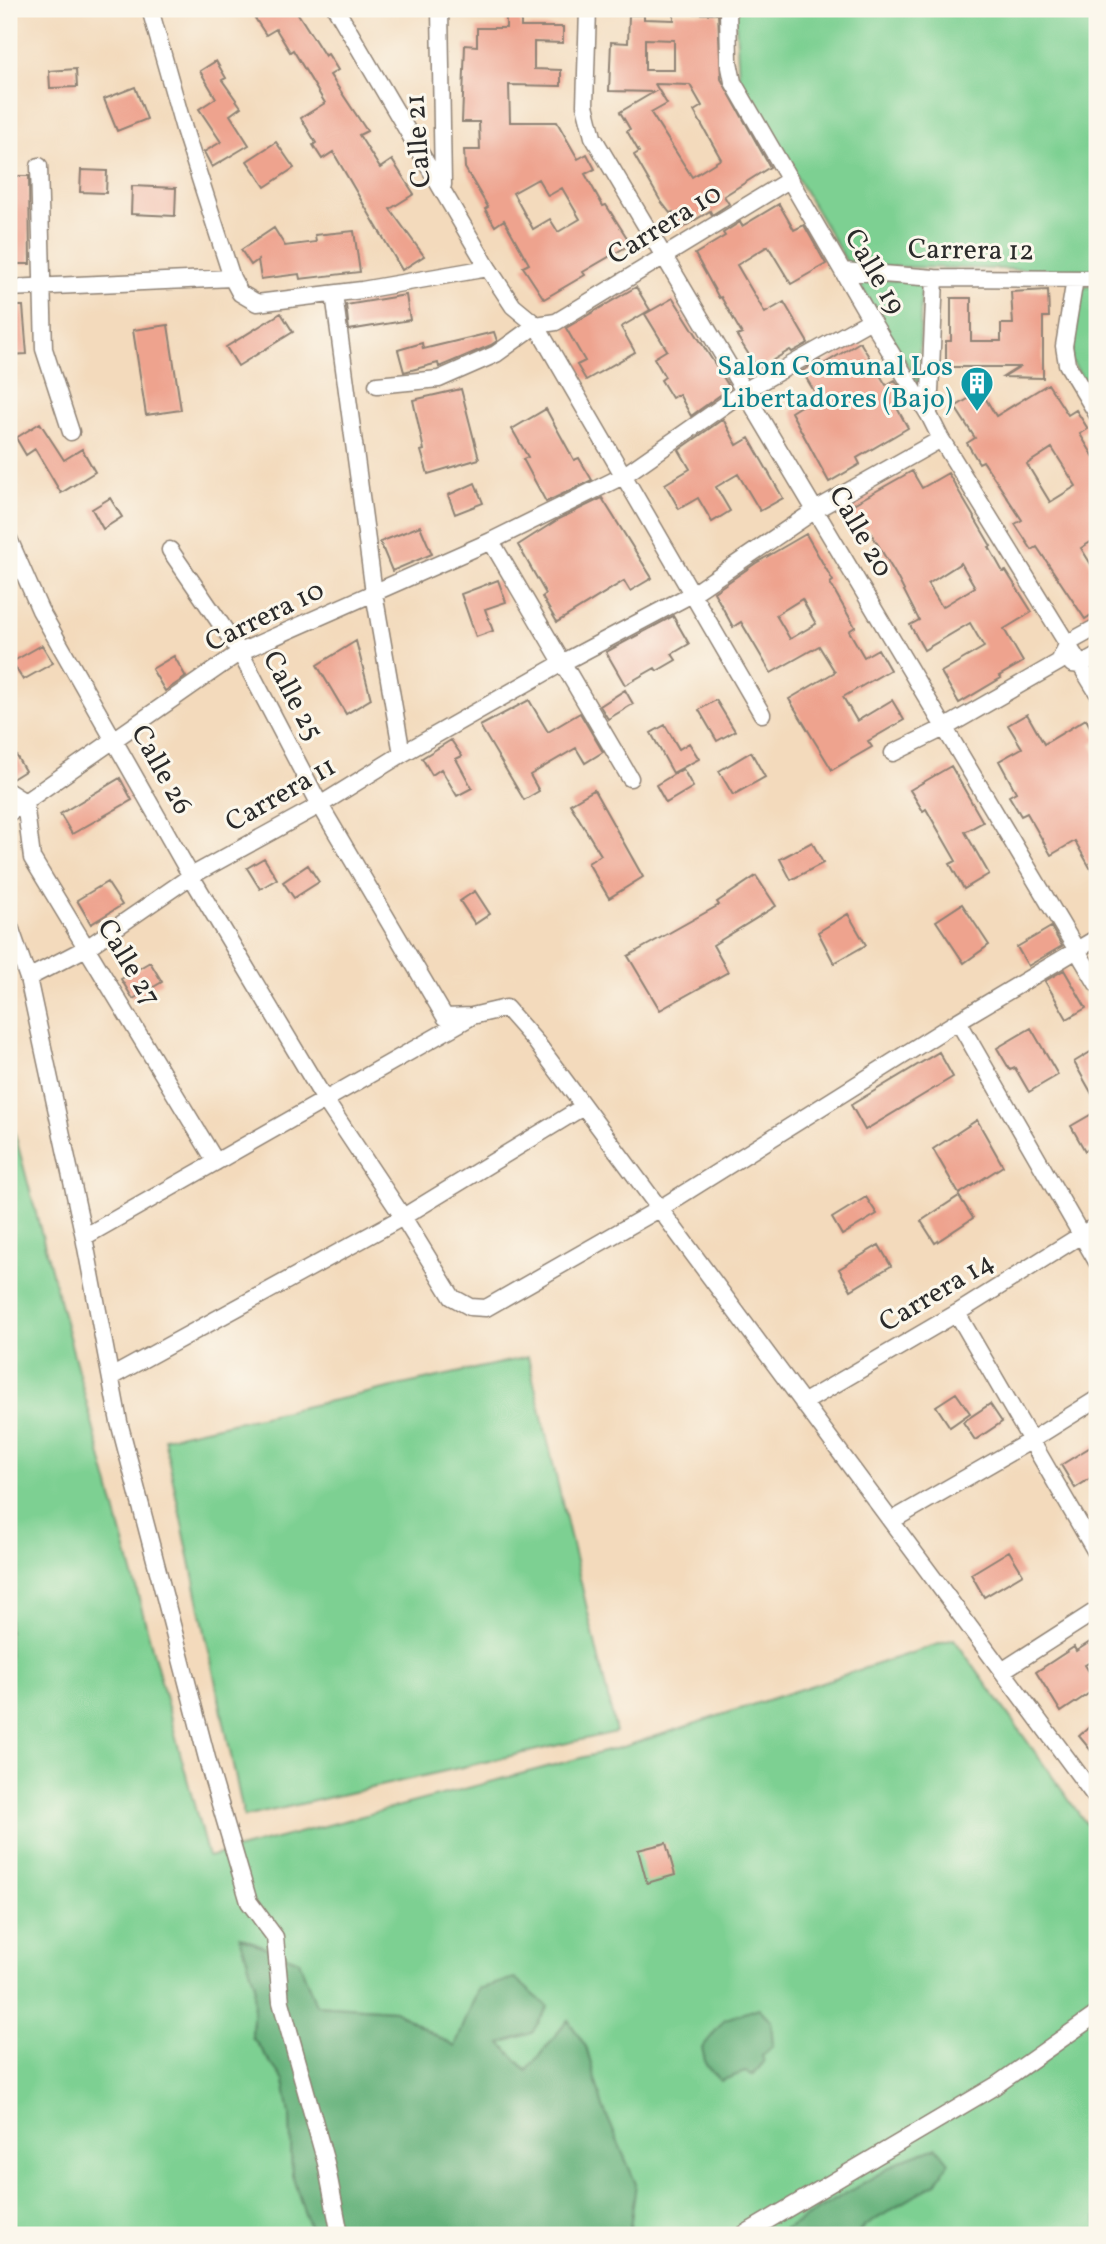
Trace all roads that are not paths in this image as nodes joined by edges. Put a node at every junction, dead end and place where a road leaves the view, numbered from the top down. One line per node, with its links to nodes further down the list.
1 (150, 9): 12 (street)
2 (336, 9): 8 (street)
3 (440, 9): 8 (street, Calle 21)
4 (588, 9): 9 (street, Calle 20)
5 (728, 9): 7 (street, Calle 19)
6 (39, 166): 16 (street)
7 (789, 180): 9 (street, Carrera 10); 11 (street, Calle 19)
8 (443, 188): 10 (street, Calle 21)
9 (663, 256): 20 (street, Carrera 10); 22 (street, Calle 20)
10 (488, 268): 18 (street); 20 (street, Calle 21)
11 (843, 271): 13 (street, Carrera 12); 19 (street, Calle 19)
12 (232, 278): 16 (street); 18 (street)
13 (935, 278): 14 (street, Carrera 12); 24 (street)
14 (1075, 279): 15 (street, Carrera 12); 23 (street)
15 (1097, 279)
16 (42, 287): 17 (street); 25 (street)
17 (9, 288)
18 (334, 294): 32 (street)
19 (871, 320): 22 (street, Carrera 10); 24 (street, Calle 19)
20 (536, 325): 21 (street, Carrera 10); 27 (street, Calle 21)
21 (377, 385)
22 (746, 390): 27 (street, Carrera 10); 28 (street, Calle 20)
23 (1097, 414)
24 (929, 415): 26 (street, Calle 19)
25 (71, 432)
26 (941, 439): 28 (street); 35 (street, Calle 19)
27 (623, 476): 30 (street, Carrera 10); 33 (street, Calle 21)
28 (817, 509): 33 (street, Carrera 11); 43 (street, Calle 20)
29 (9, 539): 44 (street, Calle 26)
30 (491, 541): 32 (street, Carrera 10); 39 (street)
31 (170, 550): 36 (street, Calle 25)
32 (374, 593): 36 (street, Carrera 10); 46 (street)
33 (692, 594): 39 (street, Carrera 11); 42 (street, Calle 21)
34 (1097, 626): 35 (street)
35 (1068, 643): 38 (street); 40 (street, Calle 19)
36 (240, 652): 44 (street, Carrera 10); 50 (street, Calle 25)
37 (1097, 656): 40 (street)
38 (1059, 662): 40 (street); 43 (street)
39 (562, 663): 46 (street, Carrera 11); 47 (street)
40 (1081, 665): 41 (street, Calle 19)
41 (1097, 692)
42 (762, 714)
43 (946, 727): 45 (street); 56 (street, Calle 20)
44 (113, 738): 49 (street, Carrera 10); 52 (street, Calle 26)
45 (893, 753)
46 (402, 754): 50 (street, Carrera 11)
47 (630, 778)
48 (9, 792): 49 (street)
49 (25, 802): 51 (street, Carrera 10); 55 (street, Calle 27)
50 (320, 805): 52 (street, Carrera 11); 59 (street, Calle 25)
51 (9, 813)
52 (191, 876): 55 (street, Carrera 11); 61 (street, Calle 26)
53 (9, 924): 57 (street)
54 (1097, 938): 56 (street, Calle 26)
55 (88, 947): 57 (street, Carrera 11); 63 (street, Calle 27)
56 (1077, 950): 58 (street, Calle 20); 60 (street, Calle 26)
57 (28, 978): 68 (street)
58 (1097, 984)
59 (471, 1016): 61 (street); 62 (street)
60 (958, 1021): 64 (street, Calle 26); 67 (street)
61 (325, 1100): 63 (street); 65 (street, Calle 26)
62 (583, 1107): 64 (street); 65 (street)
63 (216, 1162): 68 (street)
64 (659, 1209): 65 (street, Calle 26); 73 (street)
65 (404, 1217): 71 (street)
66 (1097, 1225): 67 (street, Carrera 14)
67 (1081, 1235): 69 (street); 70 (street, Carrera 14)
68 (85, 1237): 71 (street)
69 (1097, 1262)
70 (957, 1313): 73 (street, Carrera 14); 74 (street)
71 (111, 1377): 81 (street)
72 (1097, 1399): 74 (street)
73 (803, 1403): 75 (street)
74 (1030, 1441): 75 (street); 76 (street)
75 (891, 1521): 78 (street)
76 (1097, 1554)
77 (1097, 1610): 78 (street)
78 (1002, 1671): 79 (street)
79 (1097, 1799)
80 (1097, 2014): 82 (street)
81 (340, 2235)
82 (743, 2235)

